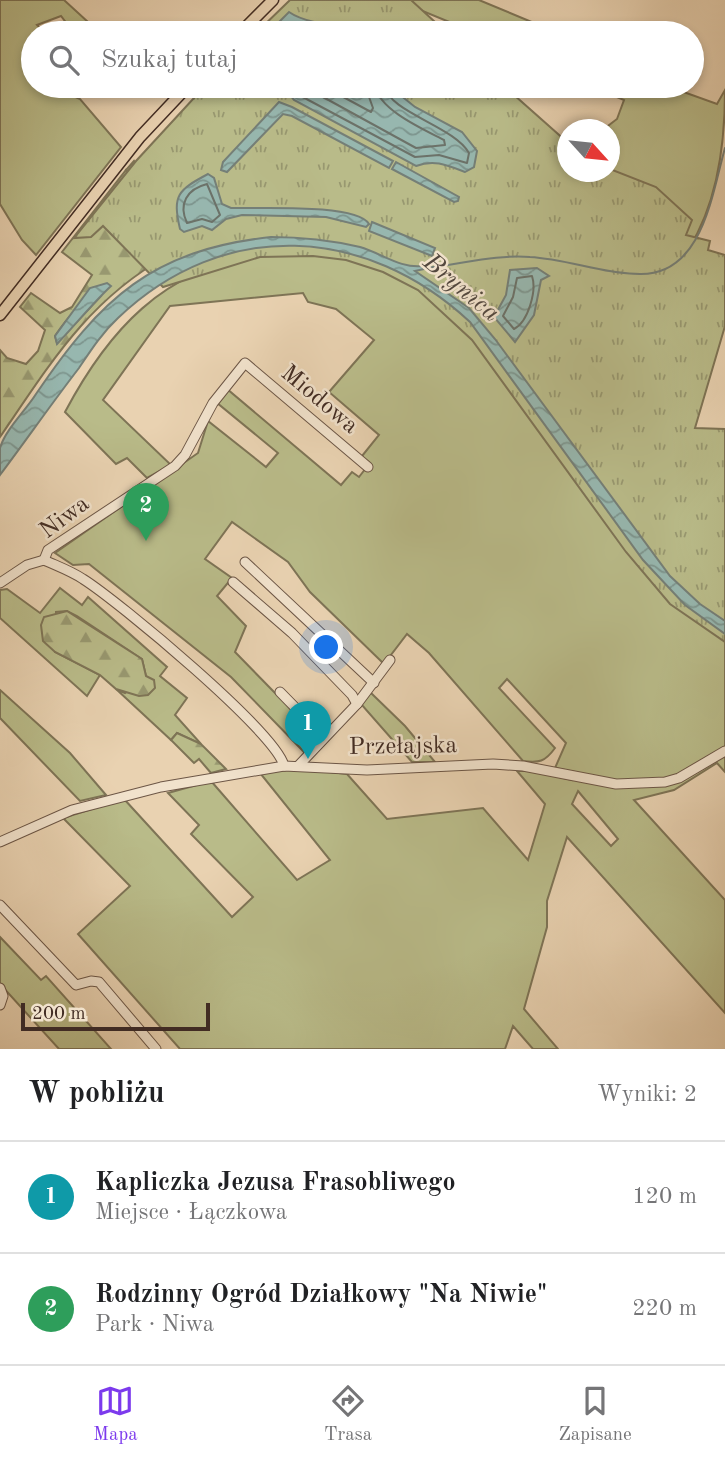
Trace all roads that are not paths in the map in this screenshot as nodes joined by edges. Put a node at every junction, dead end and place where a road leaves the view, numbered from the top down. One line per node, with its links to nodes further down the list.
1 (273, 0): 2 (main road)
2 (252, 21)
3 (176, 98): 4 (main road)
4 (0, 315)
5 (185, 455): 6 (street, Miodowa); 7 (street, Niwa)
6 (368, 467)
7 (44, 560): 10 (street, Niwa); 18 (street)
8 (245, 562): 12 (street)
9 (233, 582): 14 (street)
10 (0, 583)
11 (390, 660): 12 (street)
12 (374, 683): 14 (street)
13 (280, 692): 15 (street)
14 (357, 705): 15 (street)
15 (324, 737): 17 (street)
16 (725, 751): 17 (street, Przełajska)
17 (299, 765): 18 (street, Przełajska)
18 (284, 766): 19 (street, Przełajska)
19 (0, 842)
20 (0, 905): 23 (street)
21 (0, 988): 22 (street)
22 (1, 1004)
23 (156, 1049)

